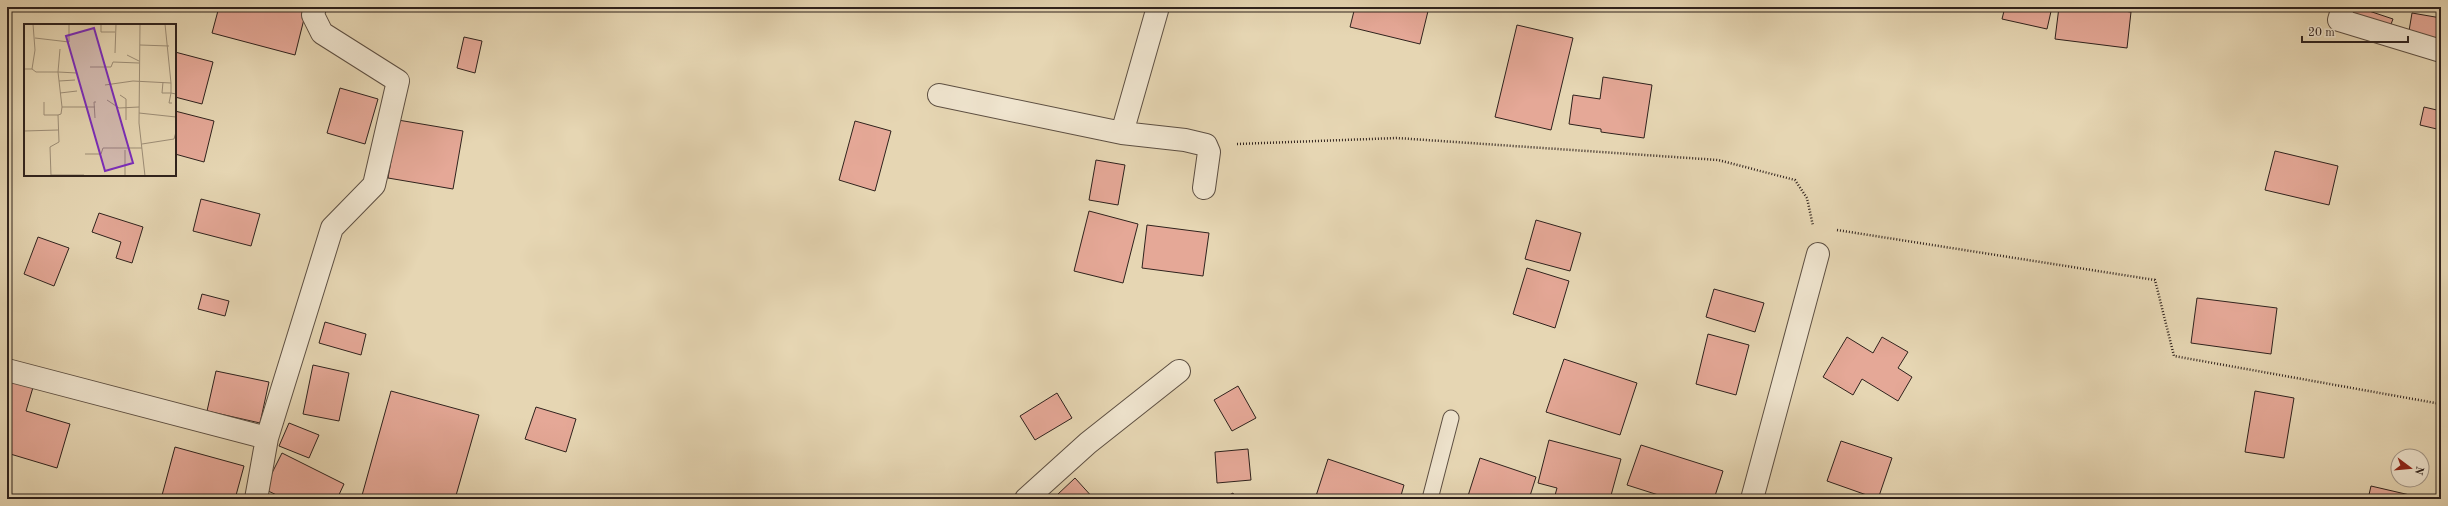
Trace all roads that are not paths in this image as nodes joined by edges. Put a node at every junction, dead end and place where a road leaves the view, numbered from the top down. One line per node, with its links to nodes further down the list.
1 (315, 7): 12 (street)
2 (1158, 7): 6 (street)
3 (2343, 7): 4 (street)
4 (2441, 51)
5 (939, 95): 6 (street)
6 (1124, 126): 7 (street)
7 (1204, 188)
8 (1818, 254): 16 (street)
9 (7, 370): 12 (street)
10 (1179, 371): 14 (street)
11 (1452, 418): 15 (lane)
12 (267, 438): 13 (street)
13 (256, 499)
14 (1026, 499)
15 (1430, 499)
16 (1752, 499)

